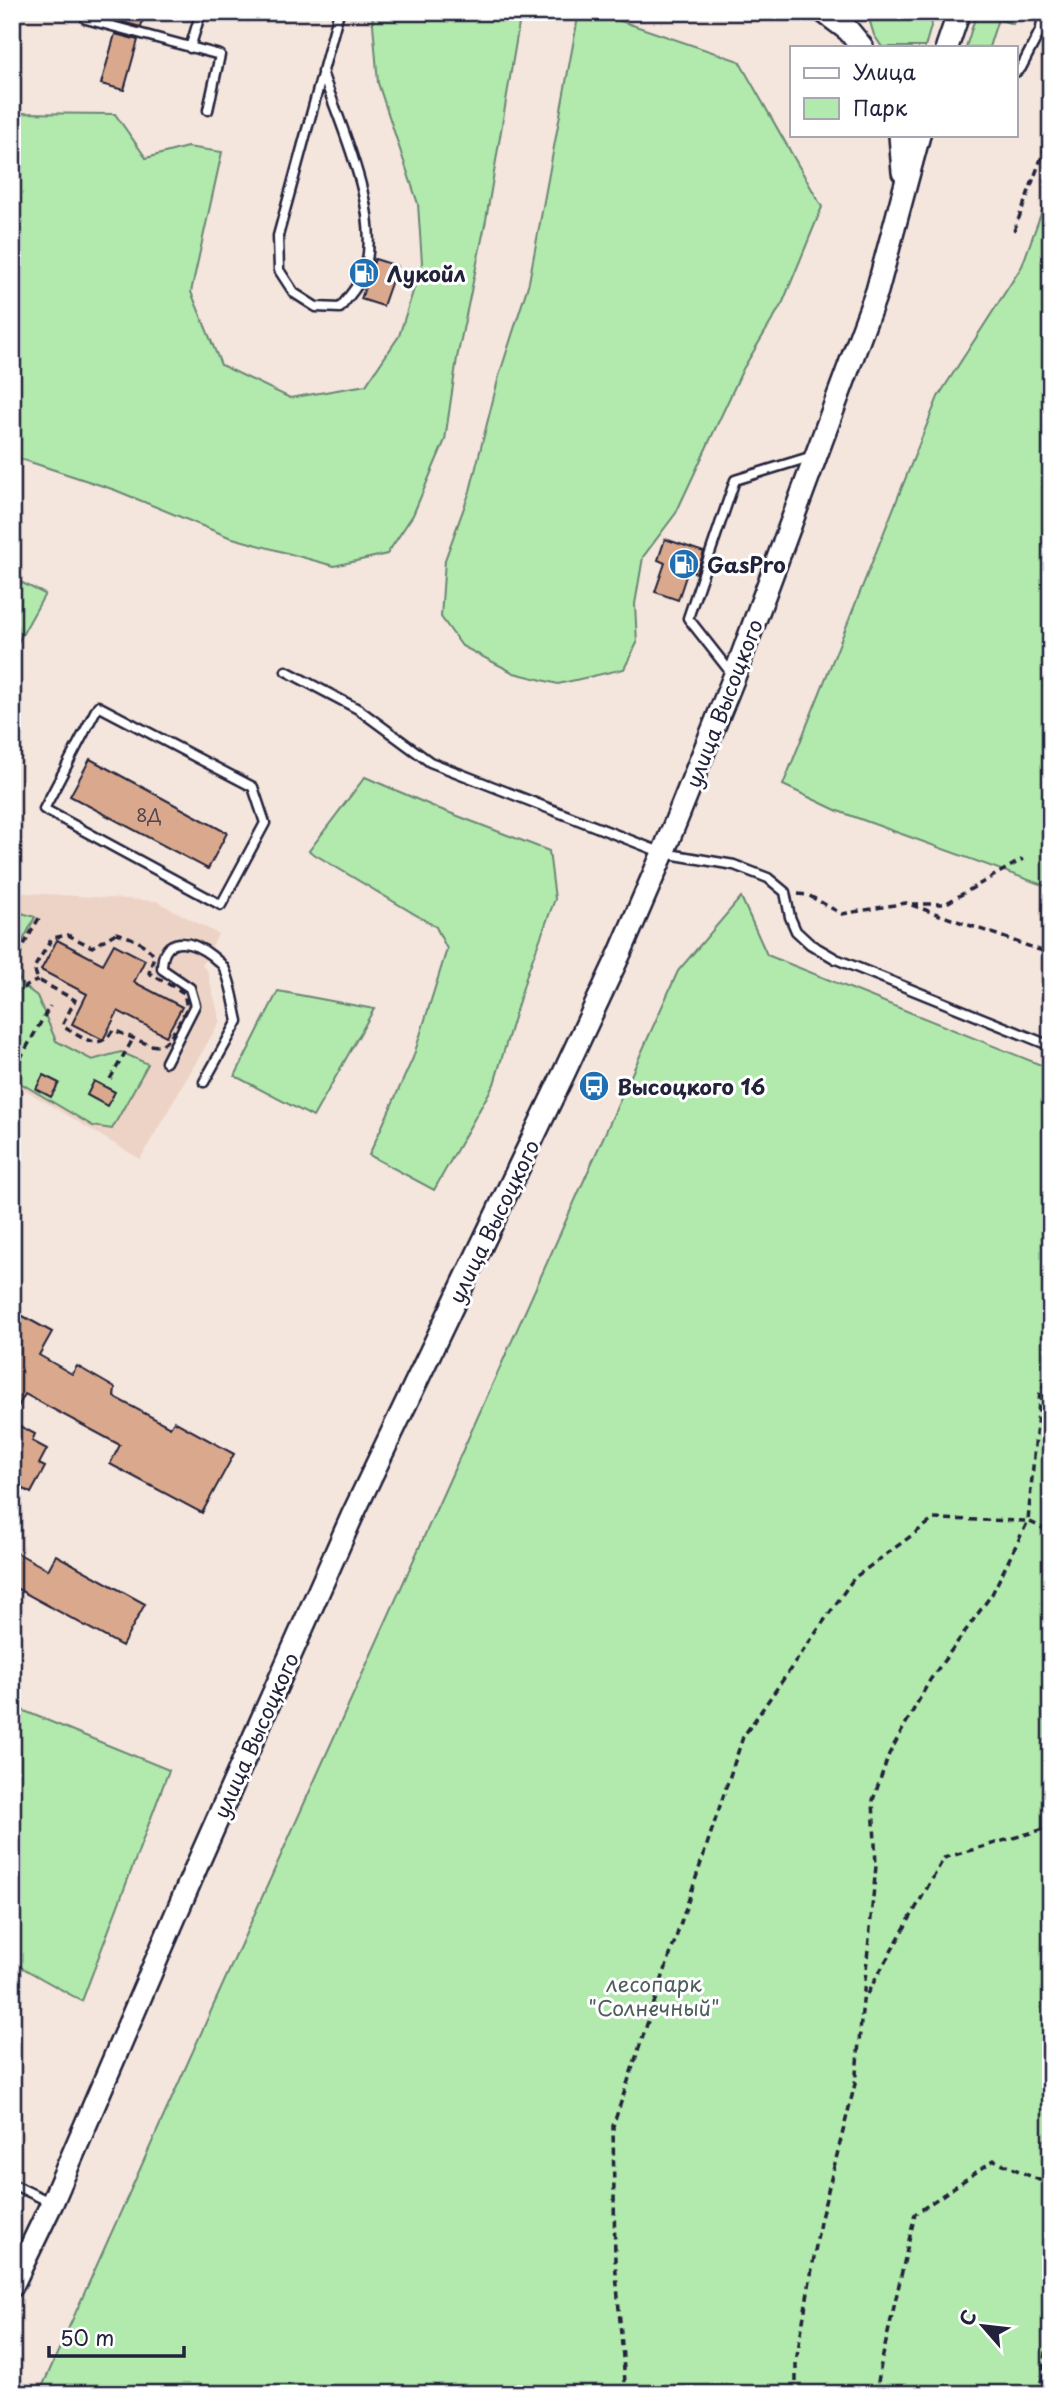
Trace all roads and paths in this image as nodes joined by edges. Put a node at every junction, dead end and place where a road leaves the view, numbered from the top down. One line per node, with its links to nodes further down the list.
1 (88, 12): 11 (lane)
2 (201, 12): 11 (lane)
3 (340, 12): 13 (lane)
4 (824, 12): 8 (main road)
5 (853, 12): 9 (main road)
6 (959, 12): 10 (main road)
7 (1043, 12): 12 (lane)
8 (862, 46)
9 (863, 46)
10 (947, 46)
11 (190, 48): 14 (lane)
12 (1018, 70)
13 (322, 72): 13 (lane)
14 (208, 110)
15 (1051, 132): 19 (path)
16 (900, 136): 18 (main road)
17 (919, 136): 18 (main road, улица Высоцкого)
18 (904, 184): 20 (main road, улица Высоцкого)
19 (1014, 231)
20 (818, 454): 22 (main road, улица Высоцкого); 22 (lane)
21 (286, 671): 24 (lane)
22 (734, 677): 24 (main road, улица Высоцкого)
23 (228, 773): 23 (lane)
24 (663, 853): 26 (lane); 46 (main road, улица Высоцкого)
25 (1023, 859): 27 (path)
26 (785, 892): 27 (path); 35 (lane)
27 (906, 903): 29 (path)
28 (39, 918): 30 (path)
29 (1051, 954)
30 (12, 966)
31 (38, 980): 32 (path); 34 (path); 34 (path)
32 (12, 994)
33 (50, 1006): 36 (path)
34 (133, 1038): 38 (path)
35 (1051, 1046)
36 (20, 1059)
37 (166, 1062): 39 (lane)
38 (110, 1079)
39 (204, 1082)
40 (1051, 1377): 41 (path)
41 (1028, 1521): 42 (path); 44 (path); 50 (path)
42 (1051, 1532)
43 (1051, 1827): 44 (path)
44 (866, 1997): 51 (path)
45 (12, 2184): 46 (lane)
46 (52, 2203): 48 (main road, улица Высоцкого)
47 (1051, 2211): 52 (path)
48 (12, 2286)
49 (1051, 2322): 53 (path)
50 (626, 2394)
51 (796, 2394)
52 (876, 2394)
53 (1039, 2394)

